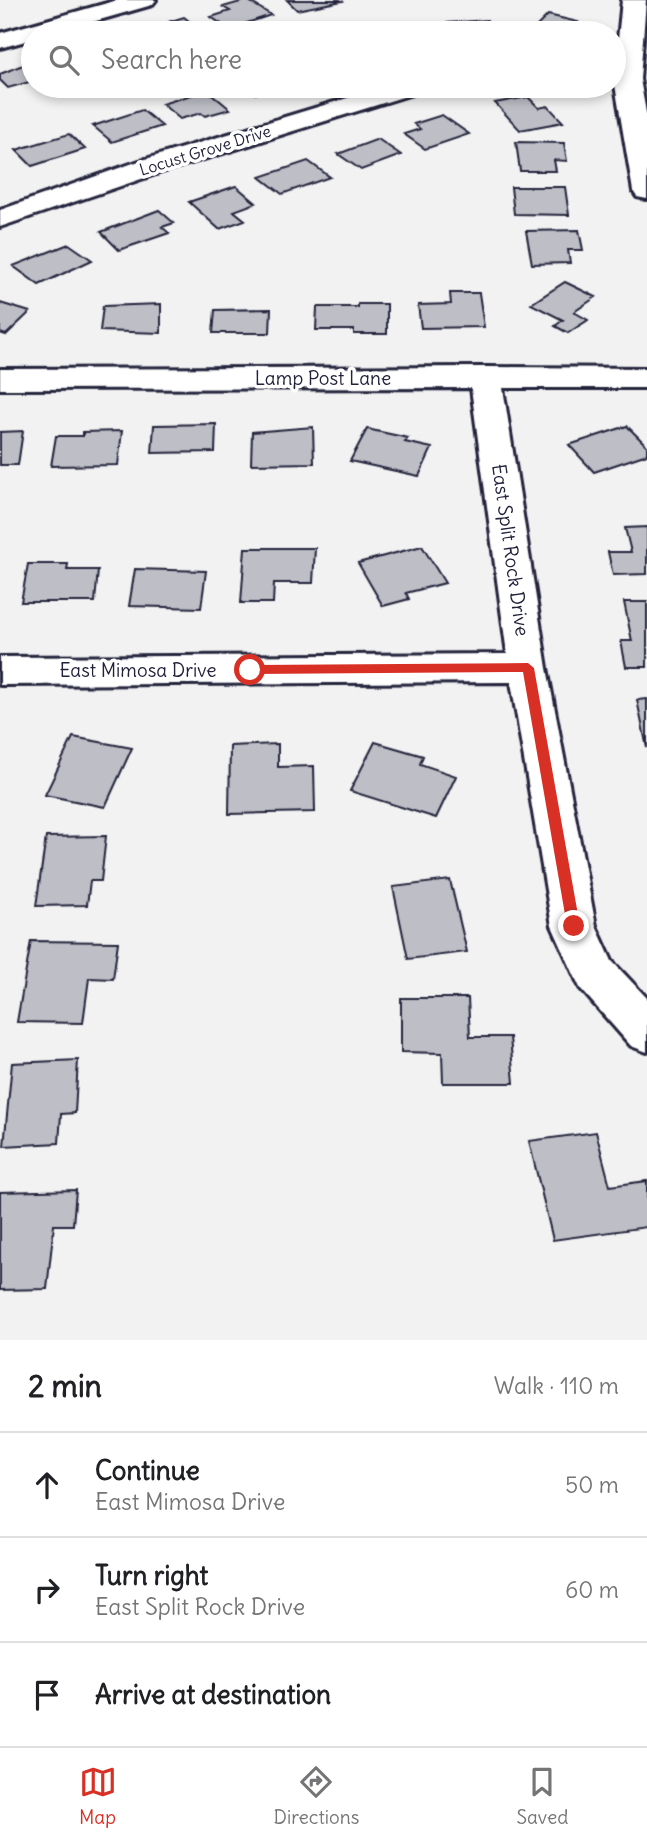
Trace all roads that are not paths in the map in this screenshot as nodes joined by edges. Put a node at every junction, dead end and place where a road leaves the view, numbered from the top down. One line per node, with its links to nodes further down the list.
1 (144, 0): 3 (street)
2 (638, 2): 6 (street)
3 (70, 21)
4 (21, 35): 5 (street)
5 (0, 41)
6 (626, 56)
7 (374, 98): 10 (street, Locust Grove Drive)
8 (626, 98): 9 (street)
9 (645, 178)
10 (0, 219)
11 (485, 377): 12 (street, Lamp Post Lane); 13 (street, Lamp Post Lane); 14 (street, East Split Rock Drive)
12 (647, 377)
13 (0, 379)
14 (528, 668): 15 (street, East Mimosa Drive); 16 (street, East Split Rock Drive)
15 (0, 671)
16 (647, 1031)

